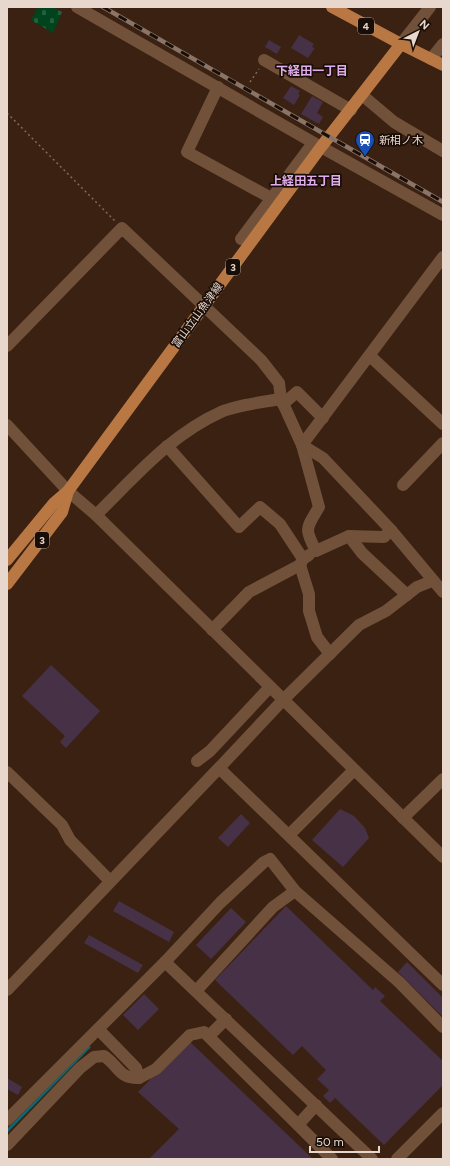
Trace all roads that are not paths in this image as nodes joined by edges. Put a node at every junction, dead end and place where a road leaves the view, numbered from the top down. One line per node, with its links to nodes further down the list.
1 (78, 7): 9 (street)
2 (332, 7): 4 (main road, 4)
3 (430, 7): 4 (street)
4 (401, 44): 6 (main road); 10 (main road, 富山立山魚津線 / 3)
5 (443, 44): 6 (street)
6 (431, 59): 8 (main road)
7 (264, 60): 11 (street)
8 (443, 65)
9 (218, 87): 12 (street); 14 (street)
10 (362, 95): 11 (main road, 富山立山魚津線 / 3); 13 (street)
11 (351, 110): 12 (main road, 富山立山魚津線 / 3)
12 (317, 145): 14 (street); 15 (street); 18 (main road, 富山立山魚津線 / 3)
13 (443, 151)
14 (271, 198): 16 (street)
15 (443, 215)
16 (241, 239)
17 (443, 257): 20 (street)
18 (204, 306): 19 (street); 21 (street); 29 (main road, 富山立山魚津線 / 3)
19 (7, 346)
20 (370, 356): 22 (street); 23 (street)
21 (282, 401): 23 (street); 26 (street); 27 (street)
22 (440, 416)
23 (323, 418): 26 (street)
24 (7, 424): 29 (street)
25 (443, 443): 28 (street)
26 (302, 445): 31 (street); 33 (street)
27 (167, 446): 30 (street); 35 (street)
28 (403, 485)
29 (68, 491): 30 (street); 34 (main road, 富山立山魚津線 / 3); 37 (main road, 富山立山魚津線 / 3)
30 (96, 515): 40 (street)
31 (391, 530): 32 (street); 36 (street)
32 (349, 536): 33 (street); 39 (street)
33 (316, 551): 35 (street)
34 (7, 560)
35 (302, 562): 40 (street); 41 (street)
36 (432, 581): 38 (street); 39 (street)
37 (7, 584)
38 (443, 592)
39 (407, 595): 41 (street)
40 (212, 630): 42 (street)
41 (330, 654): 43 (street)
42 (270, 687): 43 (street); 44 (street)
43 (283, 700): 45 (street); 46 (street)
44 (197, 761)
45 (220, 768): 50 (street); 52 (street)
46 (354, 770): 49 (street); 50 (street)
47 (7, 772): 52 (street)
48 (443, 779): 49 (street)
49 (403, 818): 51 (street)
50 (290, 834): 55 (street)
51 (443, 857)
52 (110, 880): 56 (street)
53 (295, 891): 54 (street); 57 (street); 59 (street)
54 (165, 962): 57 (street); 60 (street)
55 (443, 984)
56 (7, 990)
57 (196, 991): 58 (street)
58 (226, 1019): 61 (street); 63 (street)
59 (443, 1027)
60 (98, 1029): 62 (street); 65 (street)
61 (209, 1036): 62 (street); 66 (street)
62 (139, 1078): 67 (street)
63 (316, 1105): 66 (street); 69 (street)
64 (443, 1113): 70 (street)
65 (7, 1120)
66 (298, 1125): 68 (street)
67 (7, 1145)
68 (332, 1159)
69 (372, 1159)
70 (397, 1159)

